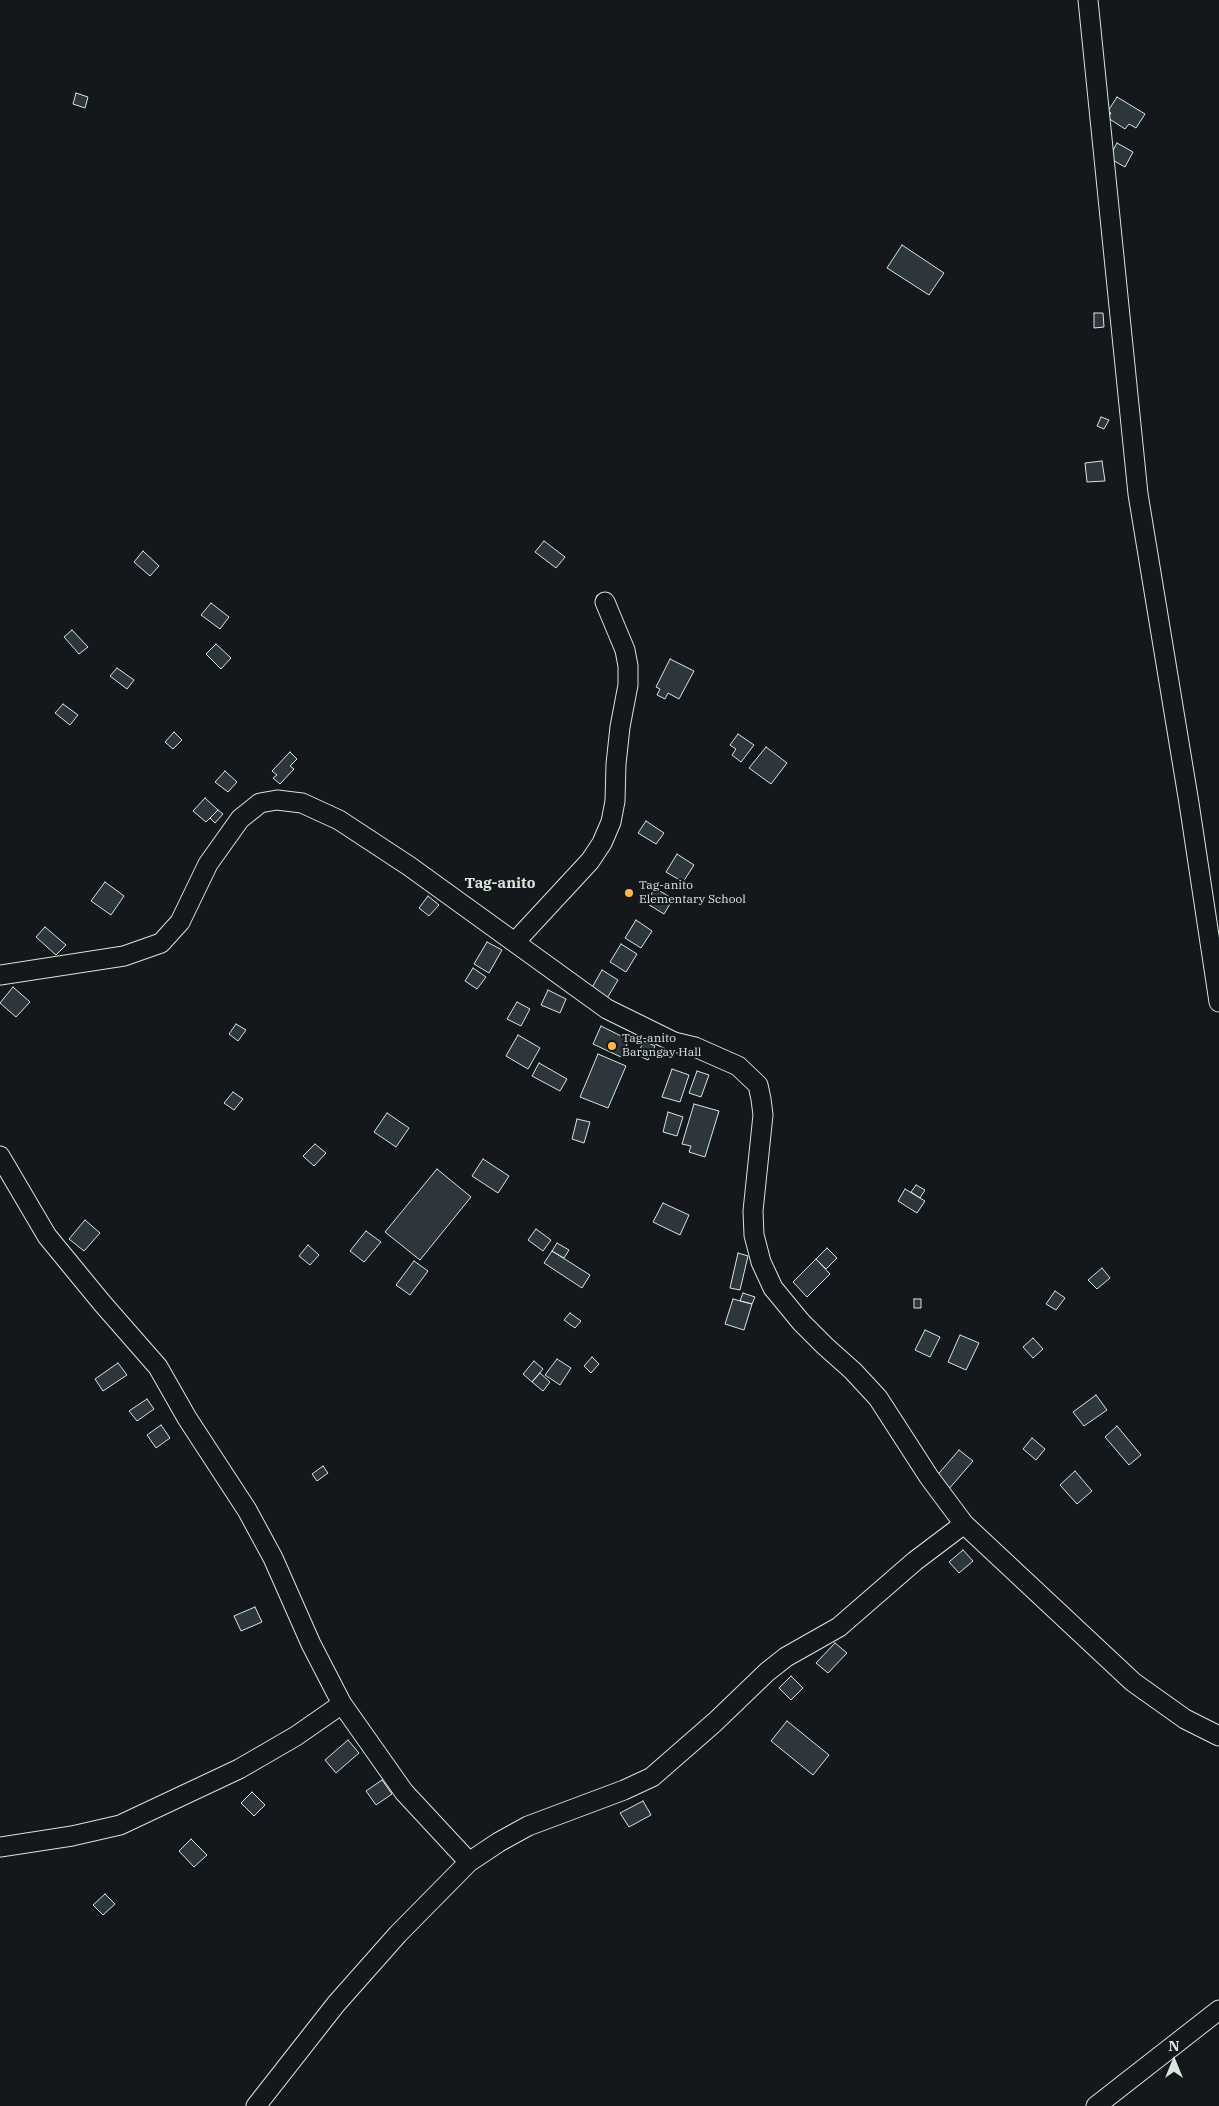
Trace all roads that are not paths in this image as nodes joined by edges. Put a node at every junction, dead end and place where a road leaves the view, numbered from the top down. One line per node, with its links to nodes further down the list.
1 (1088, 0): 5 (street)
2 (605, 602): 3 (street)
3 (515, 942): 4 (street); 7 (street)
4 (0, 976)
5 (1219, 1002)
6 (0, 1156): 8 (street)
7 (964, 1524): 9 (street); 11 (street)
8 (342, 1704): 10 (street); 11 (street)
9 (1219, 1736)
10 (0, 1847)
11 (469, 1862): 13 (street)
12 (1219, 2010): 14 (street)
13 (256, 2106)
14 (1096, 2106)

